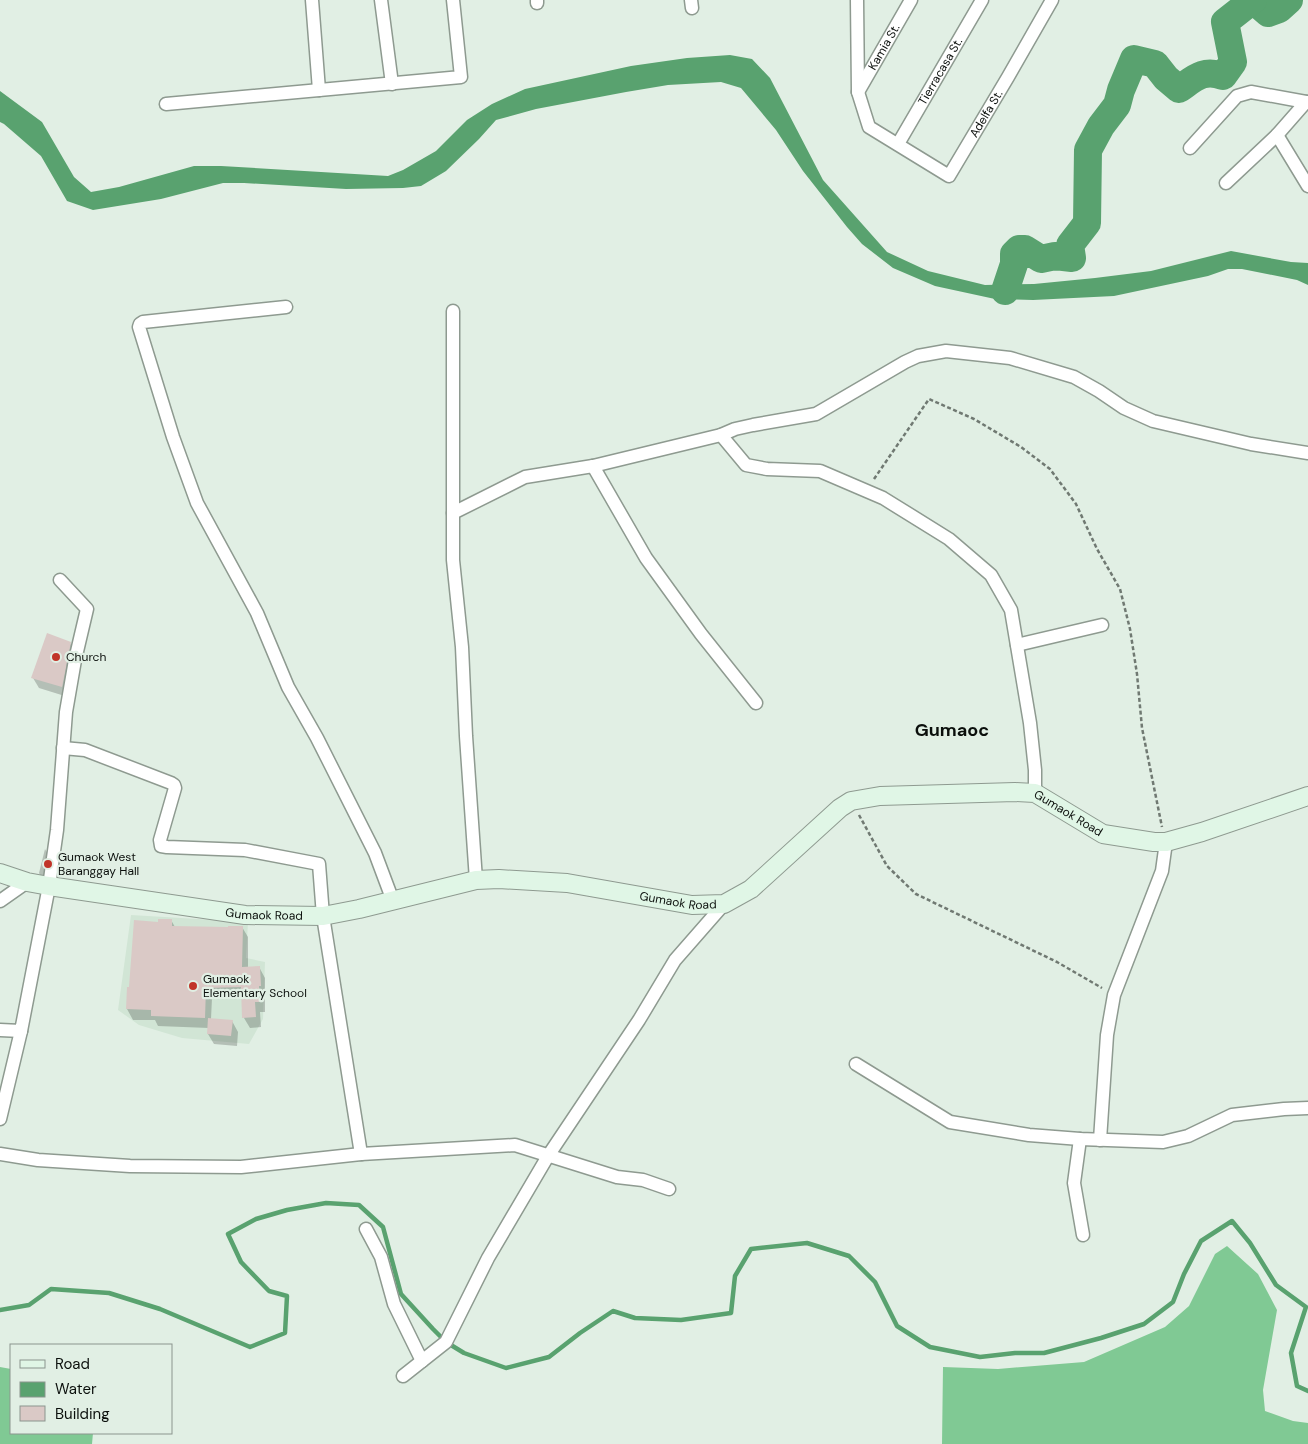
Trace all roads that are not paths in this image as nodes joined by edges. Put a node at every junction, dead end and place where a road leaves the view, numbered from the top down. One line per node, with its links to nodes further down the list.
1 (312, 0): 9 (street)
2 (381, 0): 8 (street)
3 (453, 0): 8 (street)
4 (857, 0): 10 (street)
5 (911, 0): 10 (street, Kamia St.)
6 (982, 0): 14 (street, Tierracasa St.)
7 (1052, 0): 14 (street, Adelfa St.)
8 (392, 84): 9 (street)
9 (319, 90): 12 (street)
10 (858, 92): 14 (street)
11 (1307, 102): 13 (street); 15 (street)
12 (166, 104)
13 (1276, 135): 16 (street); 17 (street)
14 (898, 144)
15 (1190, 148)
16 (1226, 183)
17 (1308, 186)
18 (286, 307): 37 (street)
19 (453, 311): 23 (street)
20 (721, 435): 21 (street); 22 (street); 26 (street)
21 (1307, 454)
22 (593, 466): 23 (street); 27 (street)
23 (453, 514): 33 (street)
24 (60, 580): 28 (street)
25 (1102, 625): 26 (street)
26 (1017, 645): 29 (street)
27 (756, 703)
28 (63, 748): 35 (street); 39 (street)
29 (1035, 793): 31 (street, Gumaok Road); 38 (street, Gumaok Road)
30 (1308, 796): 31 (street, Gumaok Road)
31 (1166, 842): 46 (street)
32 (0, 873): 34 (street, Gumaok Road)
33 (476, 880): 37 (street, Gumaok Road); 38 (street, Gumaok Road)
34 (27, 882): 35 (street, Gumaok Road); 36 (street)
35 (49, 886): 39 (street, Gumaok Road); 41 (street)
36 (0, 901)
37 (393, 901): 39 (street, Gumaok Road)
38 (724, 904): 49 (street)
39 (323, 916): 48 (street)
40 (0, 1030): 41 (street)
41 (22, 1031): 44 (street)
42 (856, 1064): 45 (street)
43 (1308, 1108): 46 (street)
44 (0, 1119)
45 (1080, 1139): 46 (street); 52 (street)
46 (1100, 1140)
47 (0, 1154): 48 (street)
48 (361, 1154): 49 (street)
49 (548, 1156): 50 (street); 53 (street)
50 (669, 1190)
51 (366, 1229): 53 (street)
52 (1083, 1235)
53 (422, 1361): 54 (street)
54 (403, 1376)

